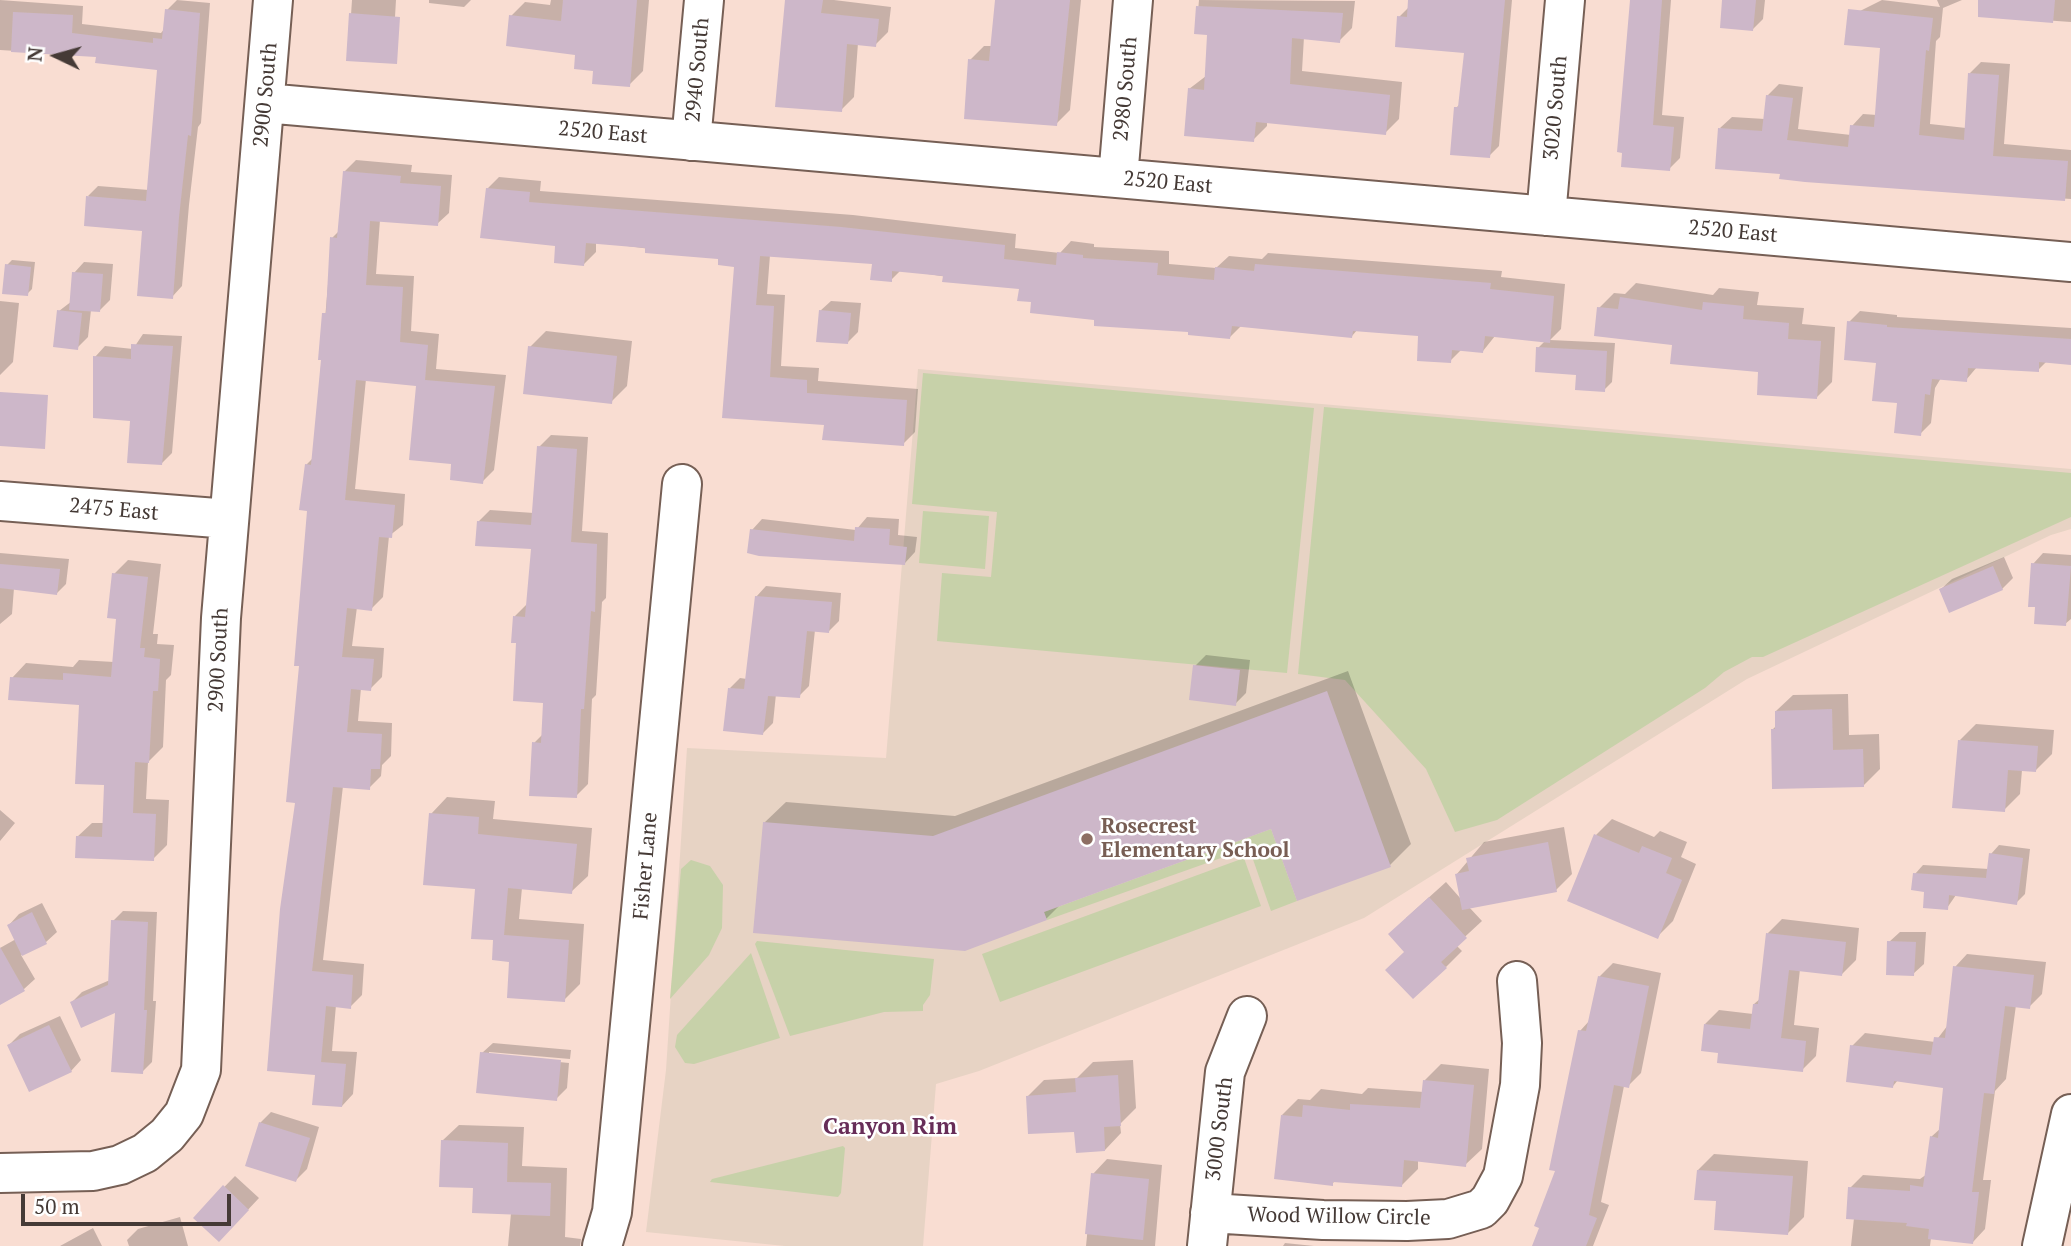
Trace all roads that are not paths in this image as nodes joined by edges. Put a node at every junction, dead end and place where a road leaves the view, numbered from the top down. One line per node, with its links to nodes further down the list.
1 (274, 0): 5 (street, 2900 South)
2 (704, 0): 6 (street, 2940 South)
3 (1133, 0): 7 (street, 2980 South)
4 (1565, 0): 8 (street, 3020 South)
5 (265, 103): 6 (street, 2520 East); 12 (street, 2900 South)
6 (691, 141): 7 (street, 2520 East)
7 (1118, 178): 8 (street, 2520 East)
8 (1546, 216): 9 (street, 2520 East)
9 (2071, 262)
10 (682, 484): 18 (street, Fisher Lane)
11 (0, 501): 12 (street, 2475 East)
12 (229, 519): 16 (street, 2900 South)
13 (1517, 981): 17 (street, Wood Willow Circle)
14 (1247, 1016): 17 (street, 3000 South)
15 (2071, 1114): 19 (street)
16 (0, 1173)
17 (1209, 1230)
18 (602, 1246)
19 (2042, 1246)

